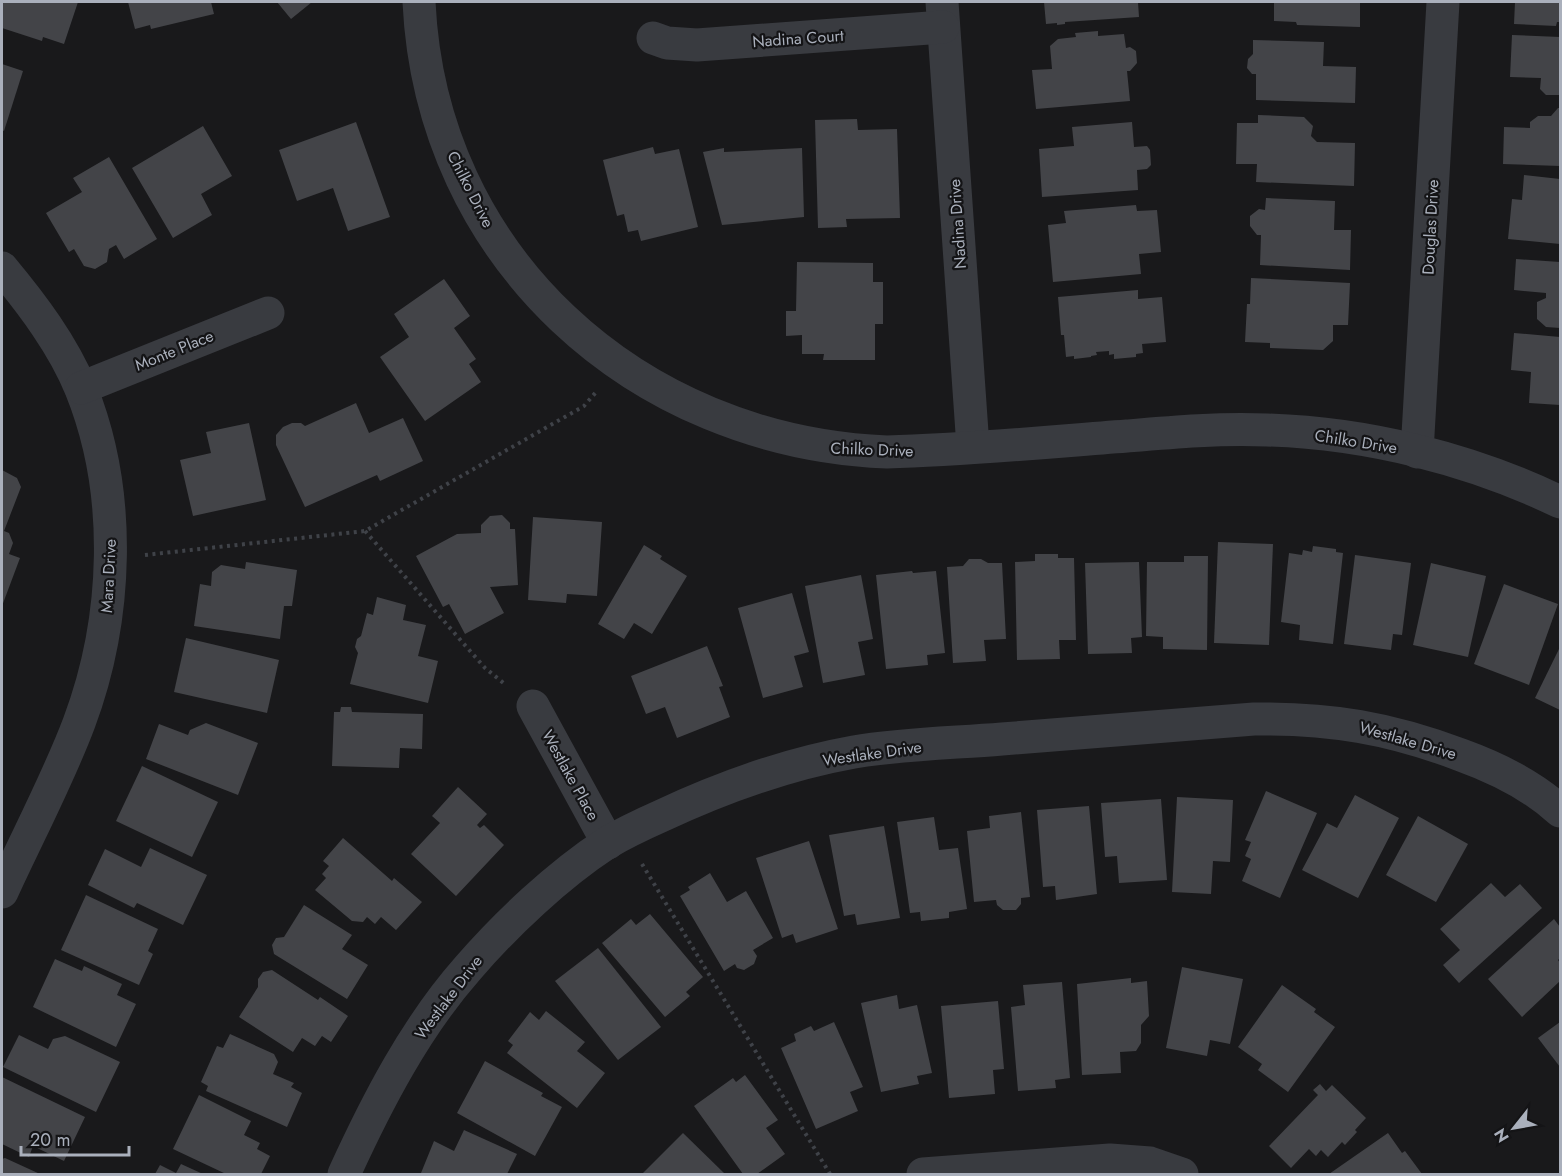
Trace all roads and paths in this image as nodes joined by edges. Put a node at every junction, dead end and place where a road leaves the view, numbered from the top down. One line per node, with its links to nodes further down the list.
1 (419, 2): 7 (street, Chilko Drive)
2 (1443, 2): 10 (street, Douglas Drive)
3 (942, 14): 4 (street, Nadina Court); 9 (street, Nadina Drive)
4 (653, 38)
5 (2, 268): 8 (street, Mara Drive)
6 (268, 313): 8 (street, Monte Place)
7 (620, 366): 9 (street, Chilko Drive); 12 (path)
8 (81, 388): 19 (street, Mara Drive)
9 (973, 447): 10 (street, Chilko Drive)
10 (1417, 452): 11 (street, Chilko Drive)
11 (1560, 502)
12 (365, 531): 13 (path); 14 (path)
13 (138, 557)
14 (476, 657)
15 (533, 706): 17 (street, Westlake Place)
16 (1560, 811): 17 (street, Westlake Drive)
17 (608, 843): 20 (street, Westlake Drive)
18 (638, 857): 21 (path)
19 (2, 892)
20 (344, 1174)
21 (830, 1174)
22 (924, 1174): 23 (street)
23 (1182, 1174)

